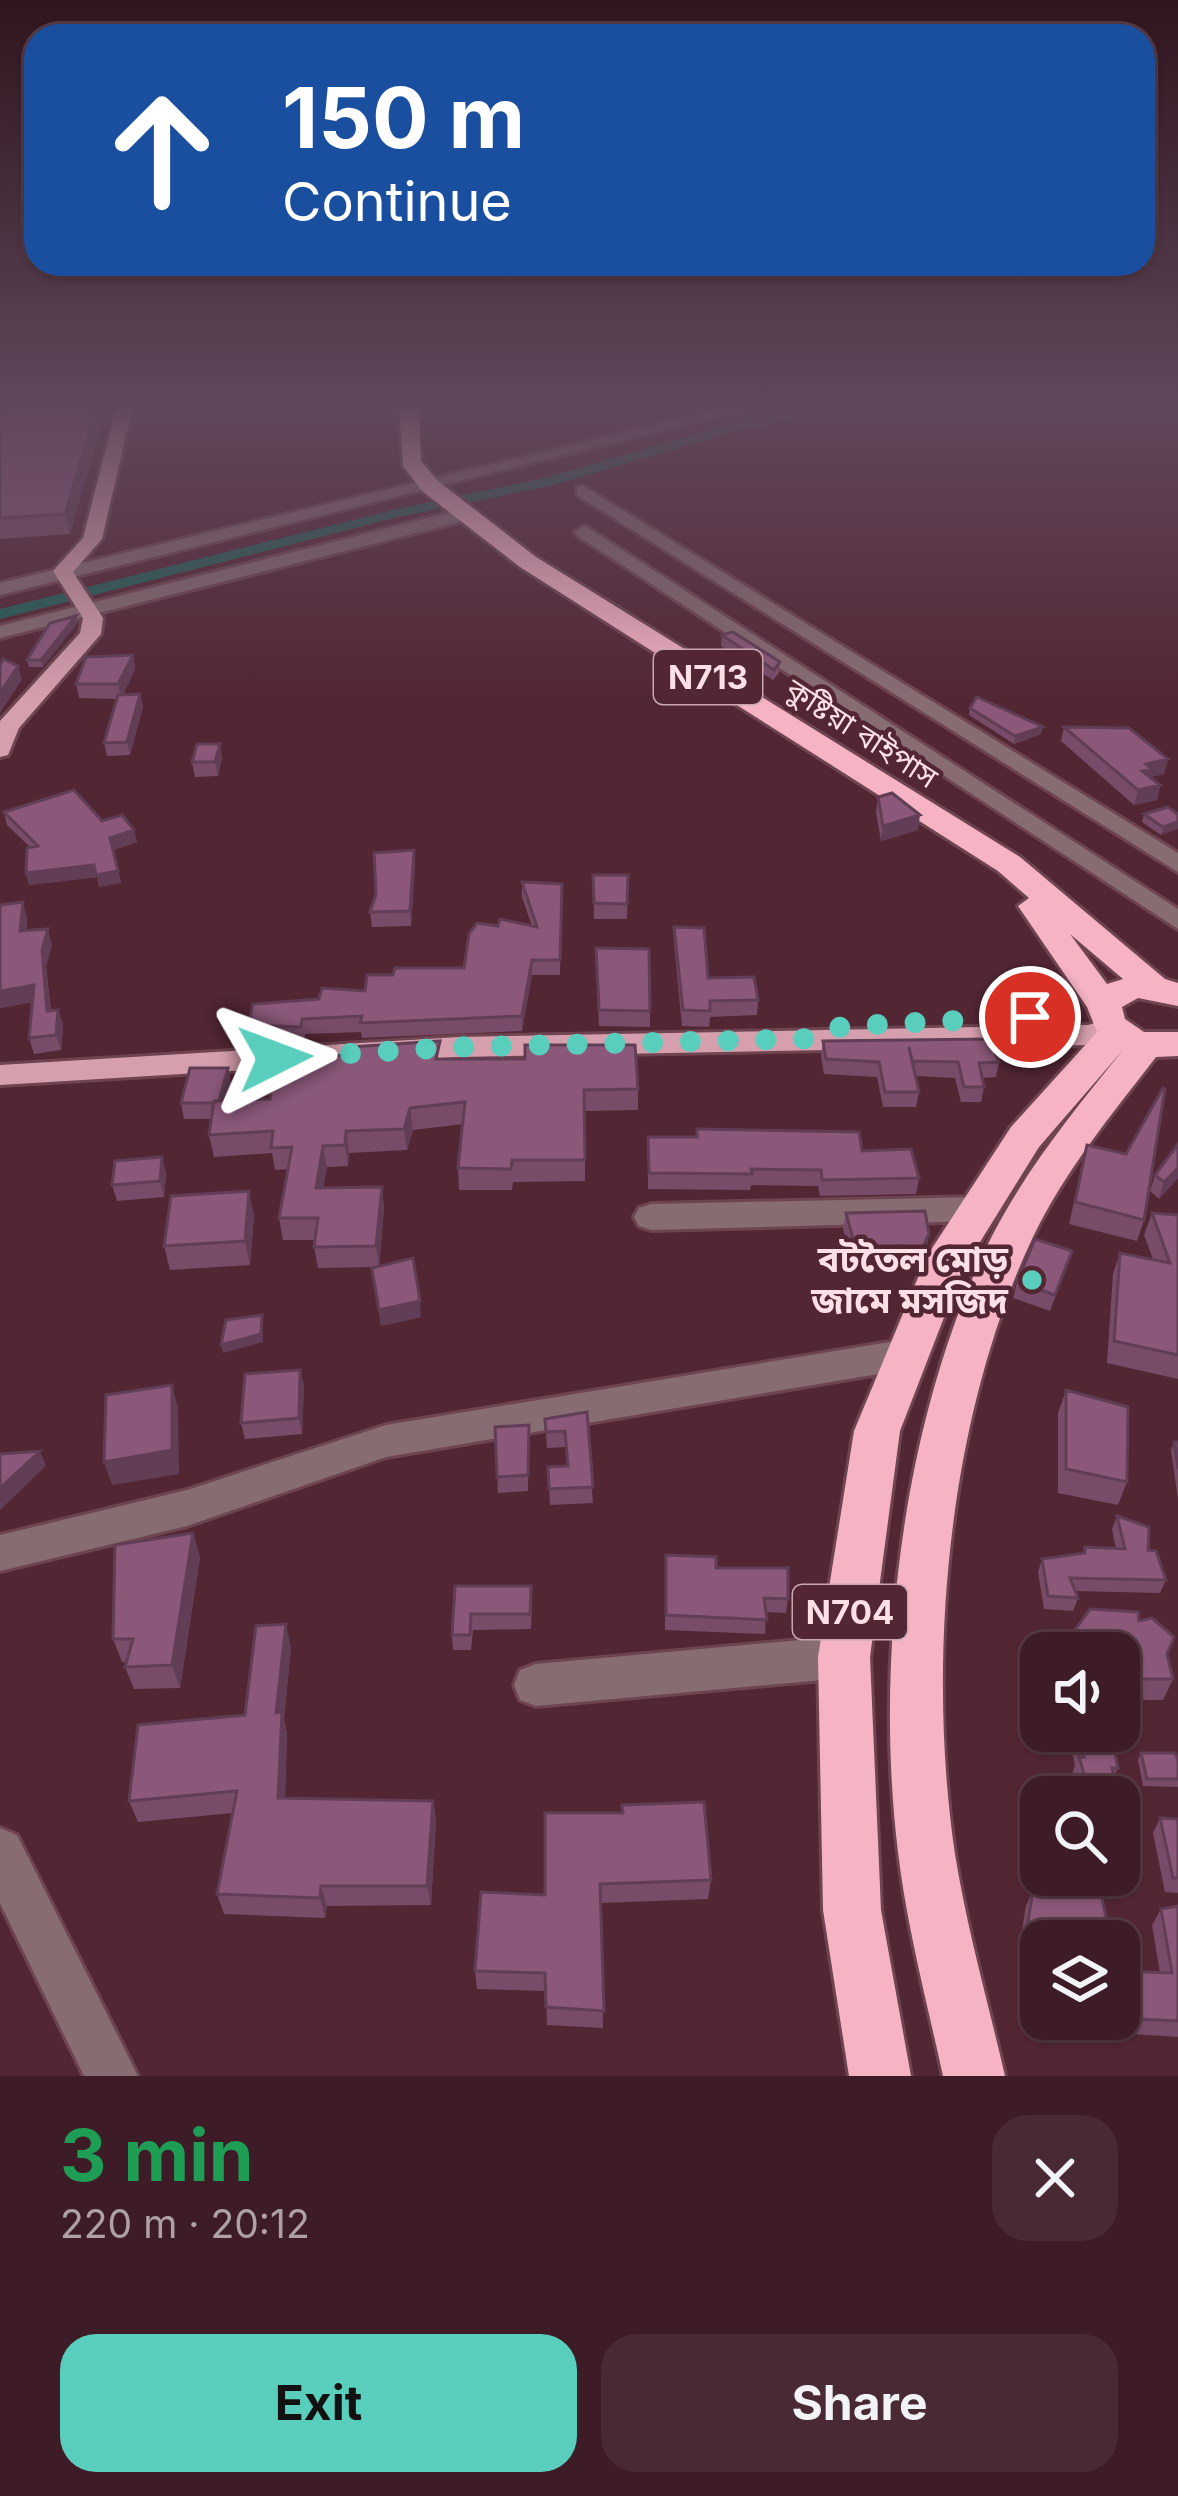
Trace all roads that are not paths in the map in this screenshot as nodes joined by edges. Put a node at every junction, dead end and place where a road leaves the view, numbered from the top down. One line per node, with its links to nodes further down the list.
1 (100, 506): 7 (main road)
2 (345, 506): 7 (street)
3 (453, 506): 5 (highway, কুষ্টিয়া বাইপাস / N713)
4 (607, 506): 12 (street)
5 (463, 514): 9 (street); 13 (highway, কুষ্টিয়া বাইপাস / N713)
6 (585, 532): 14 (street)
7 (65, 576): 8 (street); 9 (main road)
8 (0, 589)
9 (86, 604): 10 (street); 11 (main road)
10 (0, 632)
11 (0, 750)
12 (1178, 864)
13 (1034, 895): 15 (highway, কুষ্টিয়া বাইপাস / N713); 16 (highway)
14 (1178, 921)
15 (1172, 988): 16 (highway)
16 (1126, 1023): 17 (main road); 18 (highway); 27 (highway, N704)
17 (0, 1076)
18 (989, 1193): 19 (street); 20 (highway, N704)
19 (651, 1217)
20 (908, 1354): 21 (street); 22 (highway, N704)
21 (0, 1553)
22 (844, 1657): 23 (street); 26 (highway, N704)
23 (536, 1685)
24 (0, 1852): 25 (street)
25 (112, 2076)
26 (880, 2076)
27 (974, 2076)

